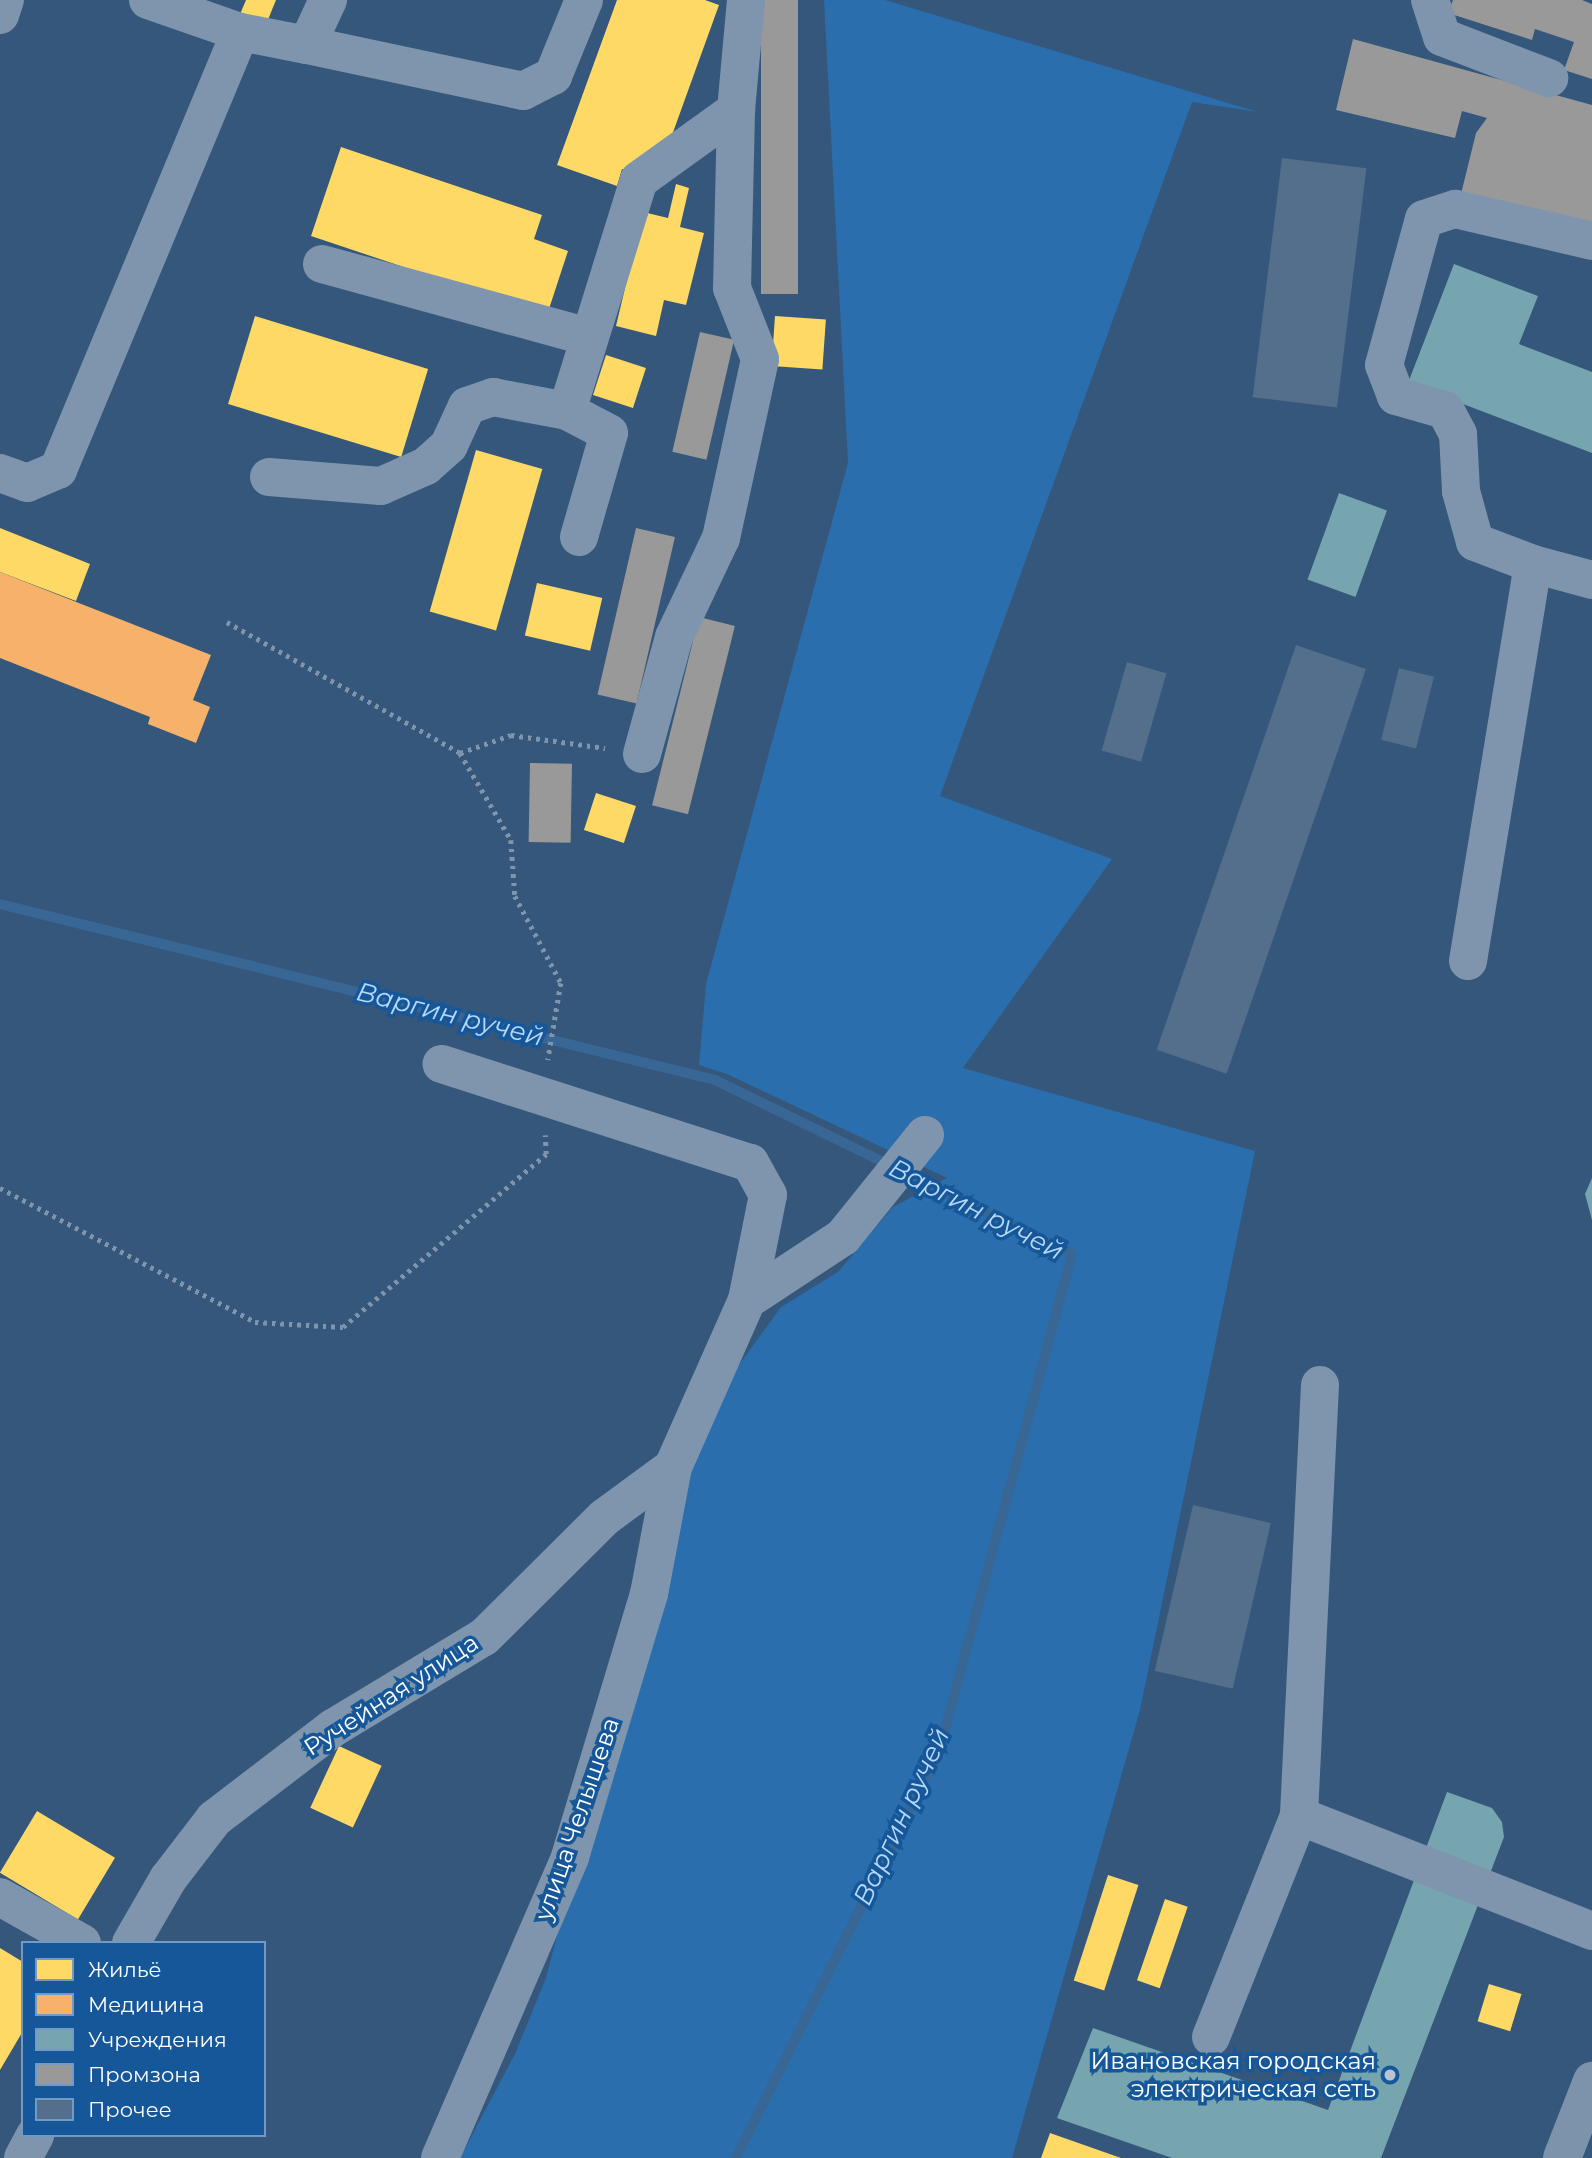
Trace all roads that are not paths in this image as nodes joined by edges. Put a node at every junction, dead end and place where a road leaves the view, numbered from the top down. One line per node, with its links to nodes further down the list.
1 (5, 0): 7 (street)
2 (148, 0): 8 (street)
3 (328, 0): 9 (street)
4 (583, 0): 9 (street)
5 (746, 0): 11 (street)
6 (1430, 0): 10 (street)
7 (0, 15)
8 (240, 32): 9 (street); 16 (street)
9 (307, 45)
10 (1549, 78)
11 (736, 110): 14 (street); 21 (street)
12 (1592, 241): 19 (street)
13 (322, 264): 14 (street)
14 (589, 337): 15 (street)
15 (567, 411): 17 (street); 18 (street)
16 (0, 473)
17 (269, 477)
18 (579, 537)
19 (1533, 564): 20 (street); 22 (street)
20 (1592, 580)
21 (642, 754)
22 (1468, 961)
23 (441, 1064): 25 (street, улица Челышева)
24 (925, 1135): 25 (street)
25 (747, 1300): 27 (street, улица Челышева)
26 (1320, 1385): 28 (street)
27 (673, 1467): 32 (street, Ручейная улица); 37 (street, улица Челышева)
28 (1299, 1816): 30 (street); 33 (street)
29 (0, 1897): 31 (street)
30 (1592, 1931)
31 (78, 1941)
32 (132, 1941)
33 (1211, 2037)
34 (1589, 2096): 38 (main road)
35 (33, 2137): 36 (street)
36 (23, 2158)
37 (440, 2158)
38 (1562, 2158)

